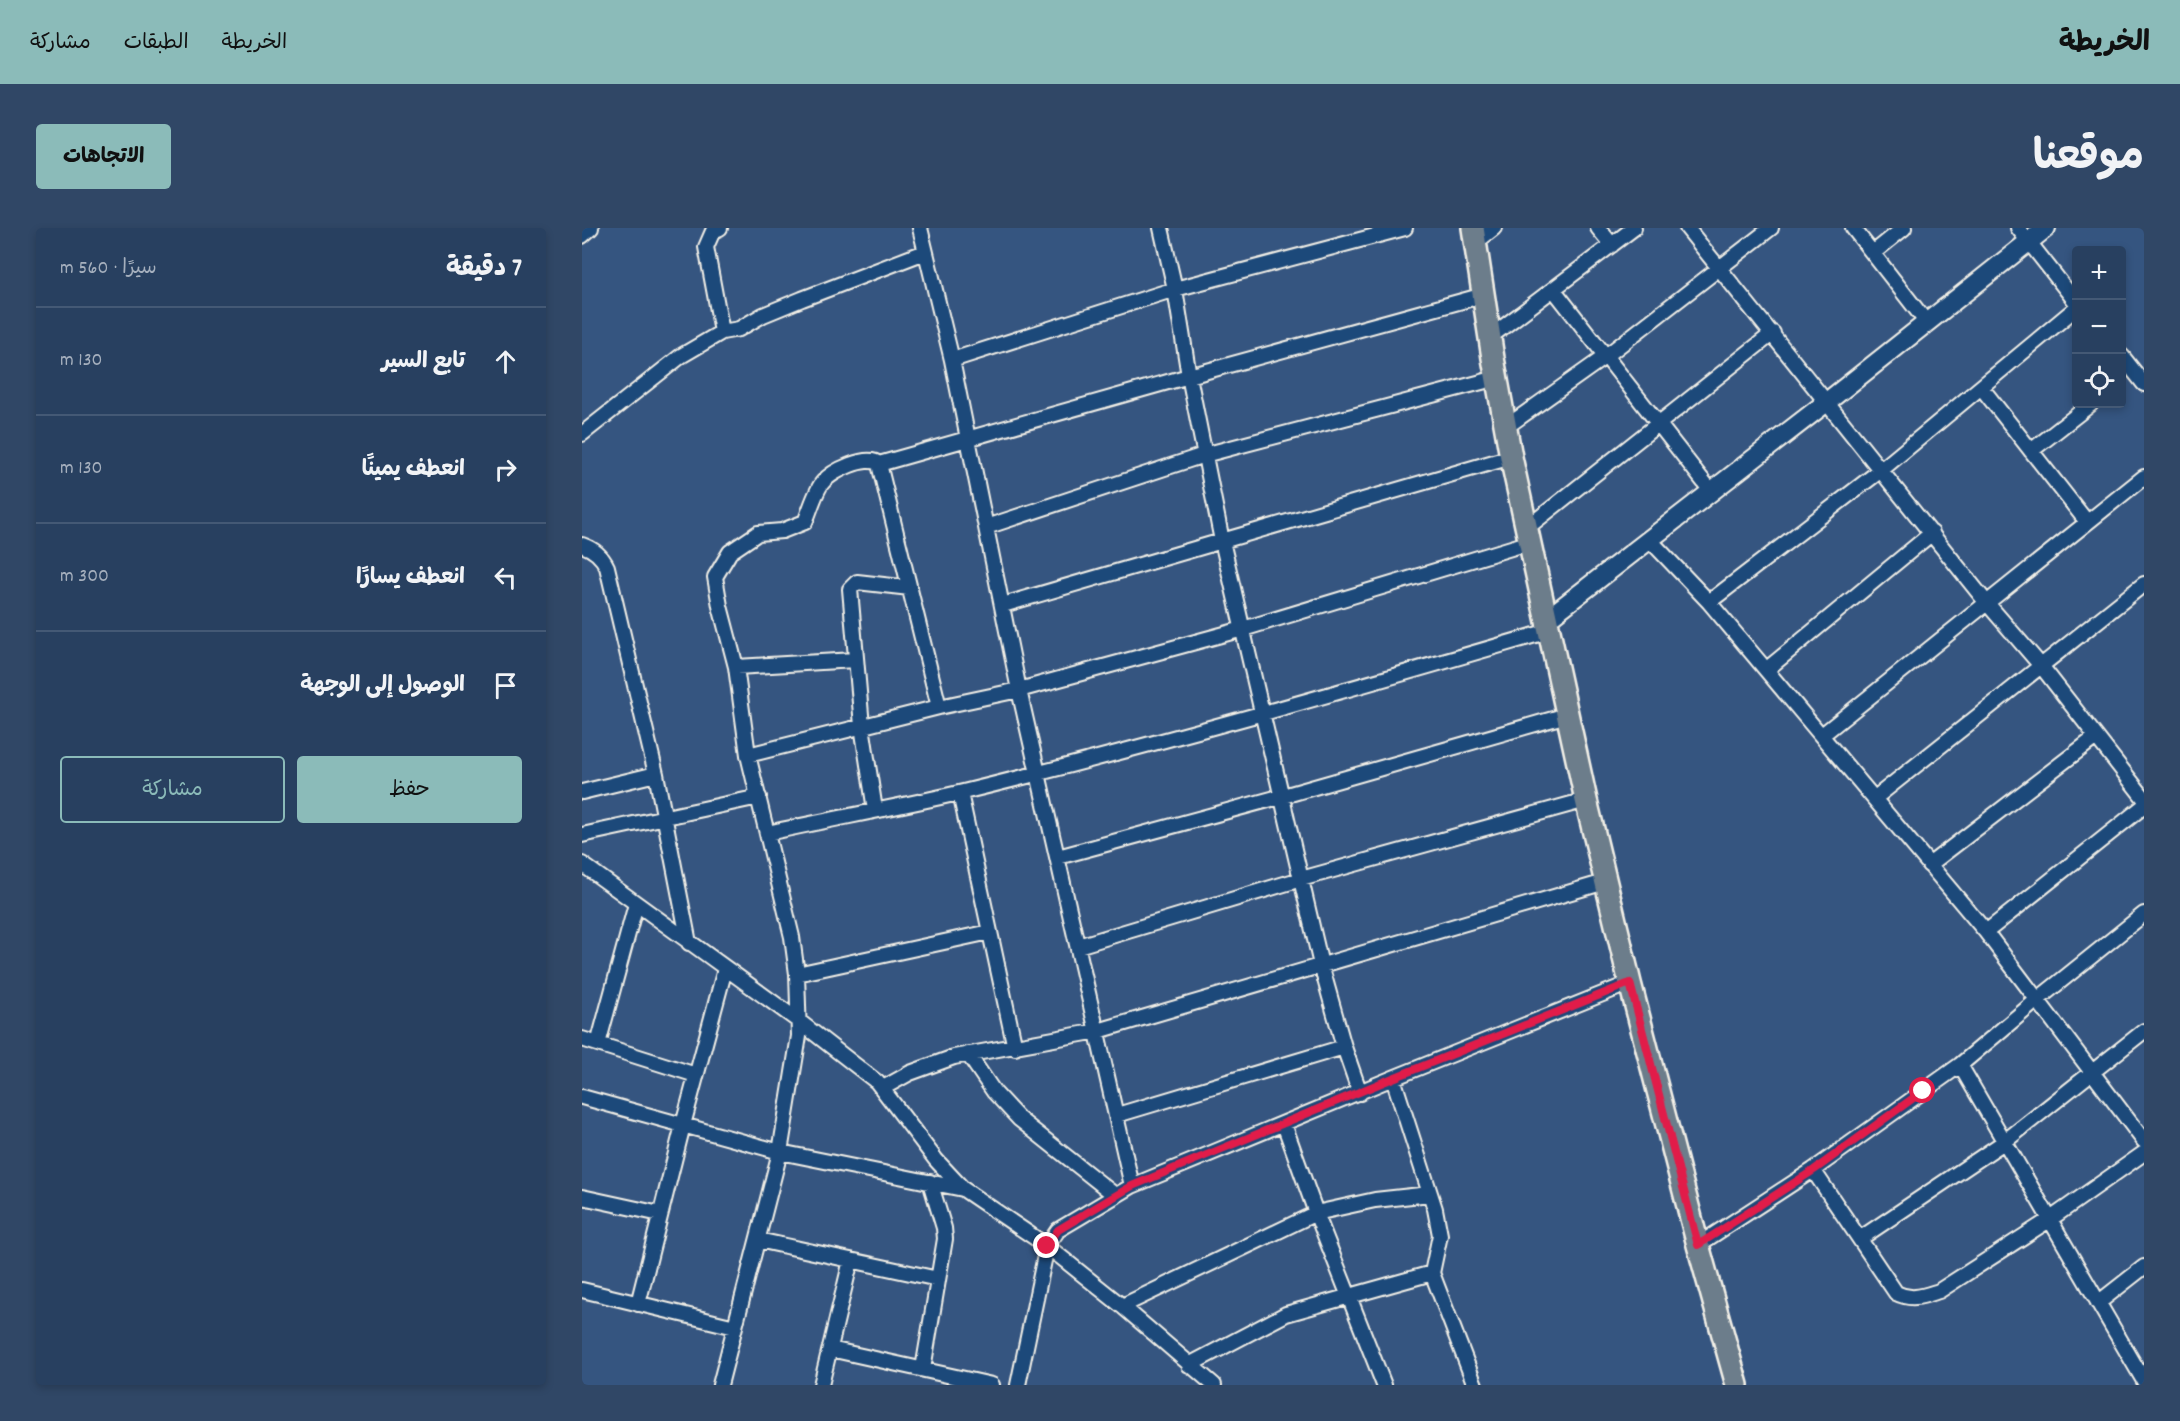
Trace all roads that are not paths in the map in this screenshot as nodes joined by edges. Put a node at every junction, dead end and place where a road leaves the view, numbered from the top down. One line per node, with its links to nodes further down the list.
1 (591, 228): 15 (street)
2 (720, 228): 27 (street)
3 (920, 228): 18 (street)
4 (1161, 228): 21 (street)
5 (1405, 228): 21 (street)
6 (1494, 228): 16 (street)
7 (1599, 228): 17 (street)
8 (1634, 228): 17 (street)
9 (1687, 228): 20 (street)
10 (1771, 228): 20 (street)
11 (1853, 228): 19 (street)
12 (1904, 228): 19 (street)
13 (2046, 228): 14 (street)
14 (2024, 235): 24 (street); 26 (street)
15 (582, 236)
16 (1474, 236): 23 (main road)
17 (1612, 245): 22 (street)
18 (925, 252): 27 (street); 31 (street)
19 (1873, 253): 26 (street)
20 (1720, 269): 28 (street); 30 (street)
21 (1174, 290): 31 (street); 35 (street)
22 (1554, 290): 29 (street); 30 (street)
23 (1484, 295): 29 (main road); 35 (street)
24 (2074, 300)
25 (2072, 311): 38 (street)
26 (1927, 323): 39 (street)
27 (722, 332): 43 (street)
28 (1773, 333): 39 (street); 41 (street)
29 (1490, 337): 36 (main road)
30 (1606, 356): 41 (street); 42 (street)
31 (952, 360): 44 (street)
32 (2126, 362): 33 (street)
33 (2133, 370): 34 (street); 37 (street)
34 (2126, 375)
35 (1189, 376): 44 (street); 46 (street)
36 (1497, 378): 42 (main road); 46 (street)
37 (2144, 384)
38 (1981, 387): 45 (street); 49 (street)
39 (1828, 401): 49 (street); 51 (street)
40 (2086, 408): 45 (street)
41 (1659, 423): 51 (street); 55 (street)
42 (1506, 427): 47 (main road)
43 (582, 434)
44 (968, 439): 48 (street); 53 (street)
45 (2031, 451): 52 (street)
46 (1204, 455): 53 (street); 57 (street)
47 (1511, 457): 55 (main road); 57 (street)
48 (879, 464): 59 (street); 67 (street)
49 (1881, 470): 54 (street); 61 (street)
50 (2144, 477): 52 (street)
51 (1711, 491): 56 (street)
52 (2087, 522): 62 (street)
53 (986, 527): 63 (street)
54 (1932, 533): 62 (street); 69 (street)
55 (1529, 534): 64 (main road); 65 (street)
56 (1649, 539): 61 (street); 64 (street)
57 (1222, 541): 63 (street); 65 (street)
58 (582, 545): 79 (street)
59 (910, 588): 66 (street); 71 (street)
60 (2142, 588): 68 (street)
61 (1709, 602): 69 (street)
62 (1986, 602): 68 (street); 75 (street)
63 (1003, 604): 70 (street)
64 (1548, 625): 72 (street); 73 (main road)
65 (1243, 629): 70 (street); 72 (street)
66 (855, 660): 67 (street); 74 (street)
67 (736, 667): 77 (street)
68 (2042, 667): 76 (street); 84 (street)
69 (1766, 670): 75 (street)
70 (1019, 690): 71 (street); 78 (street)
71 (939, 707): 74 (street)
72 (1263, 715): 78 (street); 82 (street)
73 (1567, 715): 82 (street); 86 (main road)
74 (862, 726): 77 (street); 88 (street)
75 (1822, 735): 84 (street)
76 (2096, 737): 85 (street); 94 (street)
77 (748, 754): 83 (street)
78 (1039, 773): 81 (street); 92 (street)
79 (656, 774): 80 (street); 89 (street)
80 (582, 792)
81 (960, 792): 88 (street); 99 (street)
82 (1283, 796): 92 (street); 95 (street)
83 (759, 797): 89 (street); 90 (street)
84 (1875, 798): 94 (street)
85 (2144, 798)
86 (1586, 800): 95 (street); 96 (main road)
87 (2144, 806): 100 (street)
88 (875, 810): 90 (street)
89 (665, 817): 91 (street); 101 (street)
90 (767, 833): 105 (street)
91 (582, 836)
92 (1058, 857): 102 (street)
93 (582, 864): 97 (street)
94 (1929, 865): 100 (street)
95 (1302, 879): 102 (street); 103 (street)
96 (1605, 882): 103 (street); 106 (main road)
97 (636, 904): 101 (street); 112 (street)
98 (2144, 914): 107 (street)
99 (990, 932): 105 (street); 114 (street)
100 (1986, 932): 107 (street)
101 (689, 943): 104 (street)
102 (1078, 946): 109 (street)
103 (1321, 965): 109 (street); 113 (street)
104 (725, 969): 108 (street); 118 (street)
105 (797, 974): 108 (street)
106 (1630, 983): 119 (street); 142 (main road)
107 (2037, 1000): 116 (street); 117 (street)
108 (800, 1022): 120 (street); 128 (street)
109 (1098, 1031): 114 (street); 123 (street)
110 (2144, 1031): 117 (street)
111 (582, 1039): 112 (street)
112 (598, 1044): 118 (street)
113 (1344, 1047): 121 (street); 123 (street)
114 (1015, 1048): 115 (street)
115 (968, 1054): 120 (street); 135 (street)
116 (1960, 1065): 127 (street); 130 (street)
117 (2092, 1073): 126 (street); 127 (street)
118 (696, 1075): 125 (street)
119 (1393, 1078): 121 (street); 134 (street)
120 (883, 1088): 133 (street)
121 (1360, 1093): 124 (street)
122 (582, 1097): 125 (street)
123 (1117, 1116): 132 (street)
124 (1284, 1124): 132 (street); 137 (street)
125 (683, 1125): 128 (street); 138 (street)
126 (2144, 1141)
127 (2004, 1142): 139 (street); 140 (street)
128 (780, 1152): 131 (street); 141 (street)
129 (2144, 1153): 139 (street)
130 (1814, 1170): 140 (street); 142 (street)
131 (930, 1182): 133 (street); 147 (street)
132 (1132, 1186): 135 (street)
133 (963, 1189): 143 (street)
134 (1430, 1194): 137 (street); 146 (street)
135 (1116, 1196): 143 (street)
136 (582, 1197): 138 (street)
137 (1316, 1213): 149 (street); 152 (street)
138 (660, 1214): 151 (street)
139 (2049, 1220): 140 (street); 150 (street)
140 (1861, 1238)
141 (758, 1240): 144 (street); 153 (street)
142 (1698, 1245): 165 (main road)
143 (1047, 1246): 152 (street); 161 (street)
144 (851, 1260): 147 (street); 154 (street)
145 (2144, 1267): 150 (street)
146 (1432, 1273): 149 (street); 164 (street)
147 (938, 1279): 156 (street)
148 (582, 1290): 151 (street)
149 (1348, 1295): 155 (street); 163 (street)
150 (2098, 1303): 157 (street)
151 (638, 1304): 153 (street)
152 (1122, 1306): 155 (street)
153 (735, 1327): 158 (street)
154 (830, 1349): 156 (street); 159 (street)
155 (1189, 1365): 162 (street)
156 (923, 1369): 160 (street)
157 (2144, 1381)
158 (720, 1385)
159 (821, 1385)
160 (992, 1385)
161 (1018, 1385)
162 (1214, 1385)
163 (1384, 1385)
164 (1475, 1385)
165 (1737, 1385)

